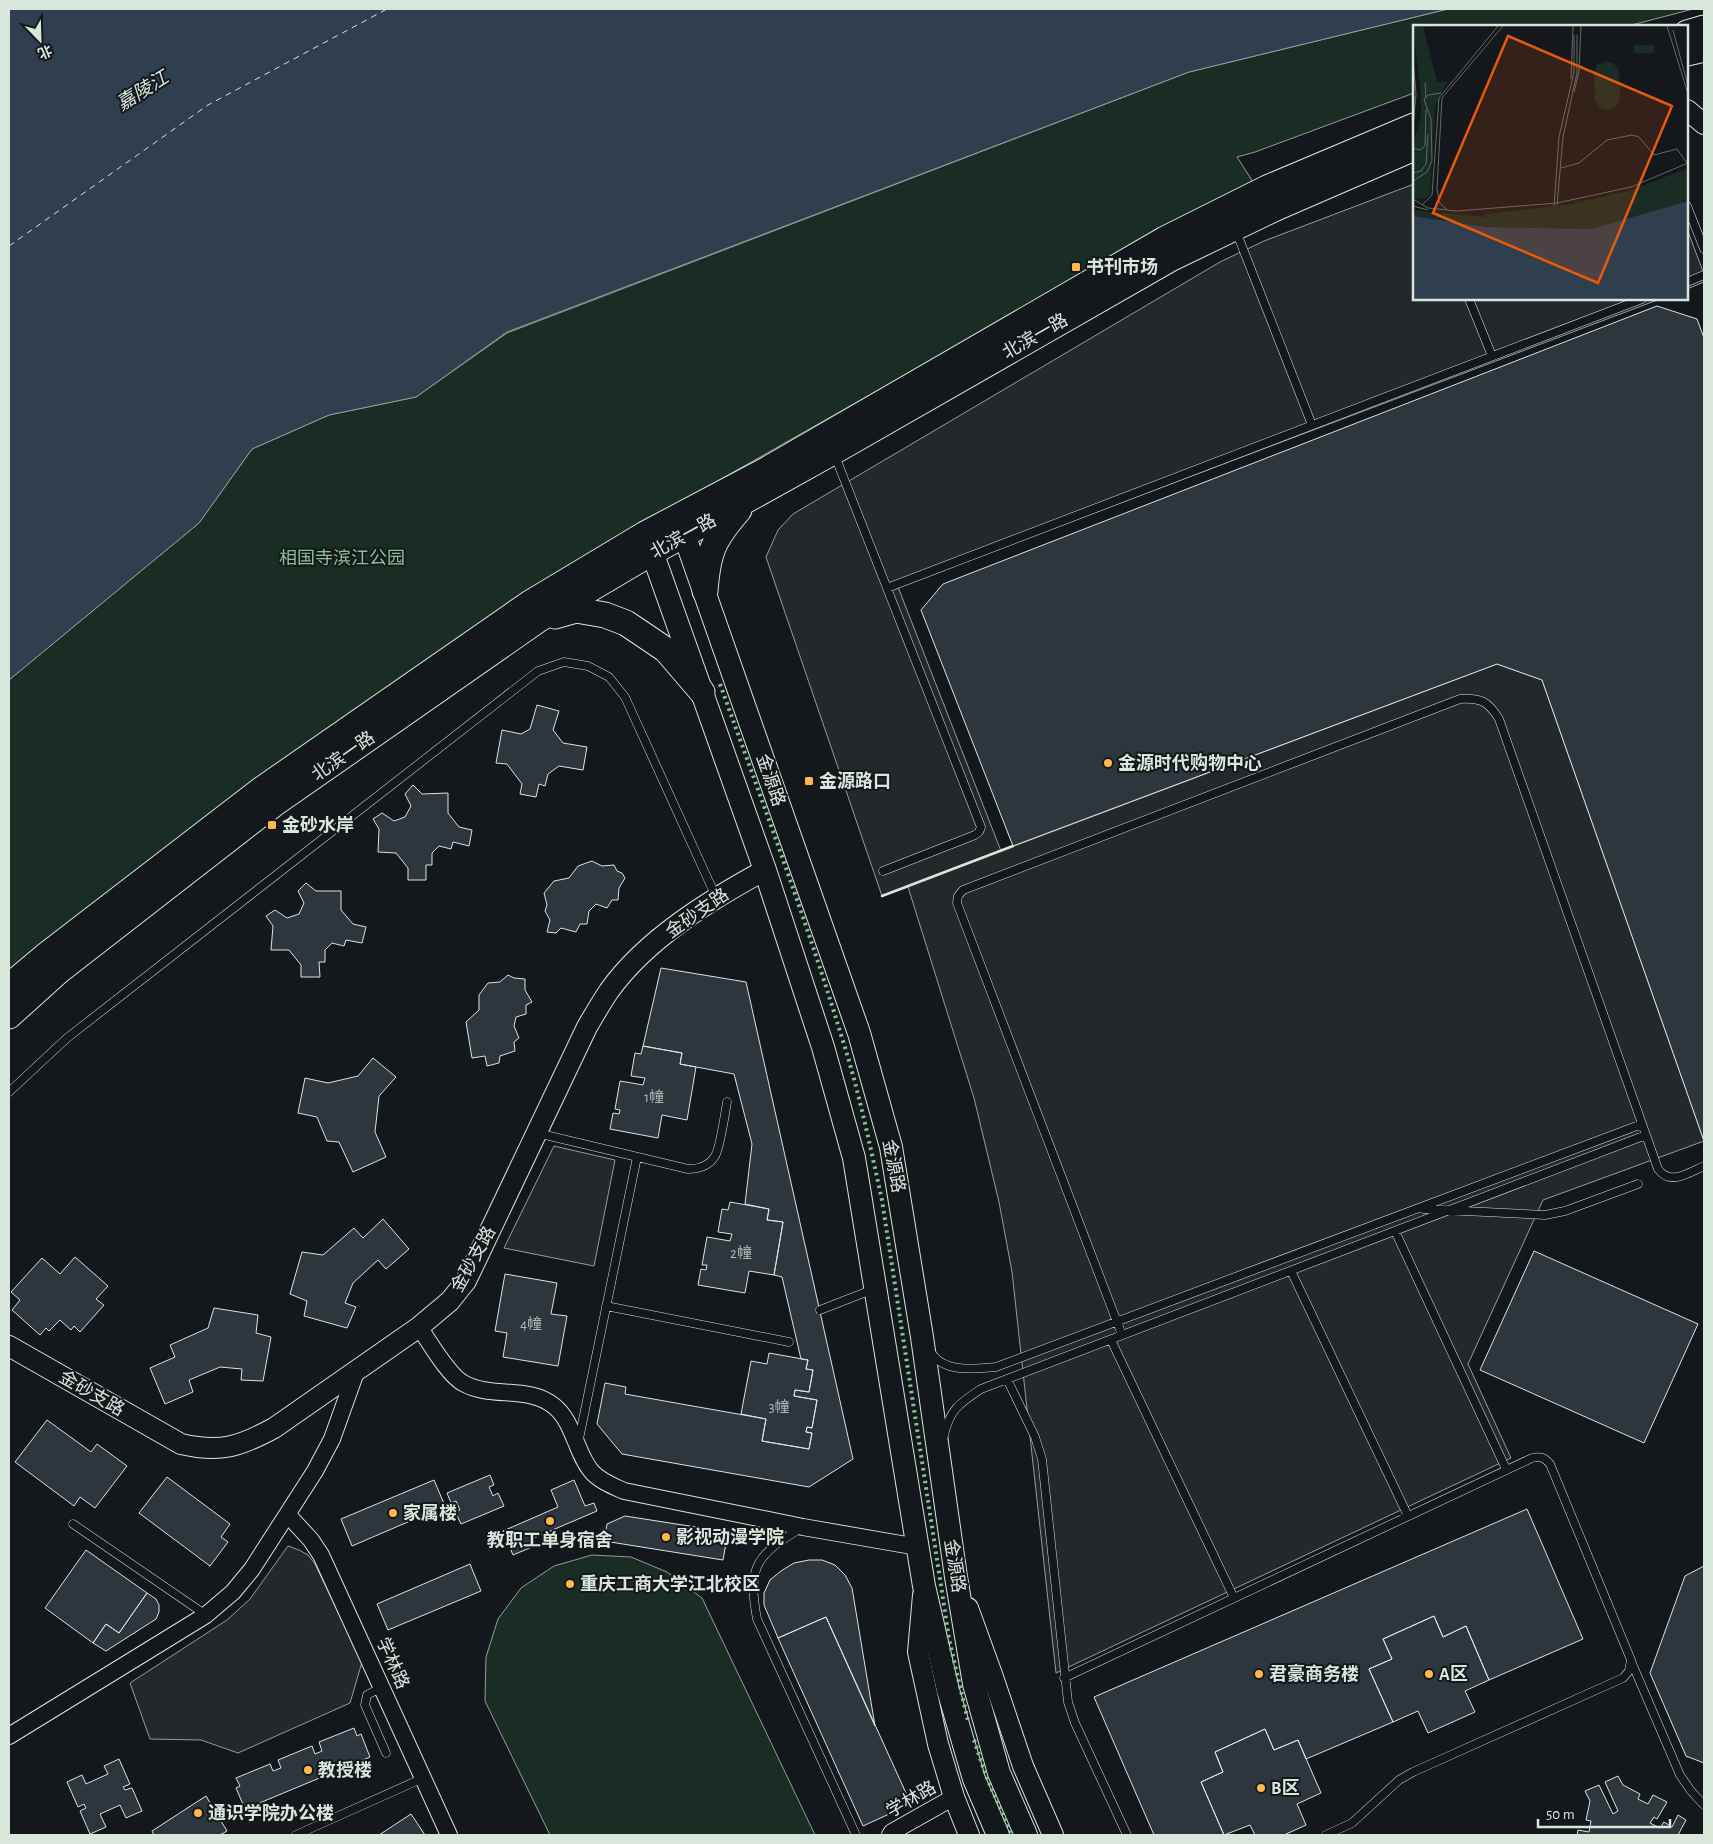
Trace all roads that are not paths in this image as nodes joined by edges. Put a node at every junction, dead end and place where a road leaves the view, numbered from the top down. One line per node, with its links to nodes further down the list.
1 (1704, 28): 2 (main road)
2 (1688, 33)
3 (1704, 48): 4 (main road)
4 (1688, 53)
5 (1688, 111): 6 (street)
6 (1704, 124)
7 (1413, 145): 9 (main road, 北滨一路); 19 (main road, 北滨一路)
8 (1688, 209): 10 (lane)
9 (1234, 228): 16 (lane); 17 (main road, 北滨一路)
10 (1704, 249)
11 (1704, 275): 12 (lane)
12 (1688, 282)
13 (1469, 300): 15 (lane)
14 (1639, 300): 15 (lane)
15 (1492, 356): 16 (lane)
16 (1312, 425): 21 (lane)
17 (833, 452): 18 (main road, 北滨一路); 21 (lane)
18 (748, 500): 19 (main road, 北滨一路); 22 (main road)
19 (682, 526): 20 (main road, 北滨一路); 22 (main road, 金源路)
20 (649, 543): 23 (main road, 北滨一路); 25 (main road, 金源路); 29 (main road, 北滨一路)
21 (887, 588): 27 (lane)
22 (705, 591): 24 (main road, 金源路)
23 (538, 620): 25 (main road); 30 (main road, 北滨一路)
24 (738, 684): 25 (main road); 49 (main road, 金源路)
25 (702, 692): 26 (main road, 金源路)
26 (766, 870): 28 (street, 金砂支路); 43 (main road, 金源路)
27 (883, 871)
28 (716, 897): 31 (lane); 34 (street, 金砂支路)
29 (9, 986)
30 (9, 1016)
31 (9, 1092)
32 (727, 1102): 36 (lane)
33 (1642, 1124): 35 (lane); 39 (lane); 46 (lane)
34 (536, 1133): 36 (lane); 47 (street, 金砂支路)
35 (1646, 1135): 37 (lane); 40 (lane)
36 (637, 1157): 44 (lane)
37 (1704, 1166)
38 (1638, 1184): 40 (lane)
39 (1418, 1208): 40 (lane); 46 (lane)
40 (1450, 1210): 41 (lane)
41 (1395, 1231): 42 (lane); 57 (lane)
42 (1291, 1271): 48 (lane); 59 (lane)
43 (875, 1288): 45 (lane); 62 (main road, 金源路)
44 (606, 1306): 51 (lane); 55 (lane)
45 (820, 1310)
46 (1117, 1321): 48 (lane); 49 (lane)
47 (419, 1327): 53 (street, 金砂支路); 55 (street)
48 (1122, 1335): 50 (lane)
49 (922, 1337): 56 (main road, 金源路)
50 (1111, 1340): 54 (lane); 65 (lane)
51 (789, 1342)
52 (9, 1346): 53 (street, 金砂支路)
53 (356, 1372): 58 (street)
54 (1007, 1379): 56 (lane); 68 (lane)
55 (578, 1443): 61 (street)
56 (939, 1457): 63 (main road, 金源路)
57 (1506, 1469): 59 (lane); 67 (lane)
58 (288, 1515): 66 (street); 69 (street, 学林路)
59 (1408, 1516): 65 (lane)
60 (73, 1524): 66 (lane)
61 (803, 1527): 62 (street); 77 (lane)
62 (918, 1547): 64 (main road, 金源路)
63 (956, 1577): 81 (main road, 金源路); 82 (street)
64 (924, 1586): 73 (street); 80 (main road, 金源路)
65 (1234, 1598): 68 (lane)
66 (206, 1615): 70 (street)
67 (1630, 1660): 74 (lane); 84 (lane)
68 (1064, 1678): 83 (lane)
69 (382, 1687): 71 (lane); 72 (street, 学林路)
70 (9, 1736)
71 (386, 1752)
72 (423, 1778): 75 (lane); 76 (street, 学林路)
73 (954, 1797): 78 (street, 学林路); 79 (street)
74 (1704, 1805)
75 (296, 1835)
76 (449, 1835)
77 (856, 1835)
78 (890, 1835)
79 (969, 1835)
80 (998, 1835)
81 (1026, 1835)
82 (1053, 1835)
83 (1127, 1835)
84 (1326, 1835)

